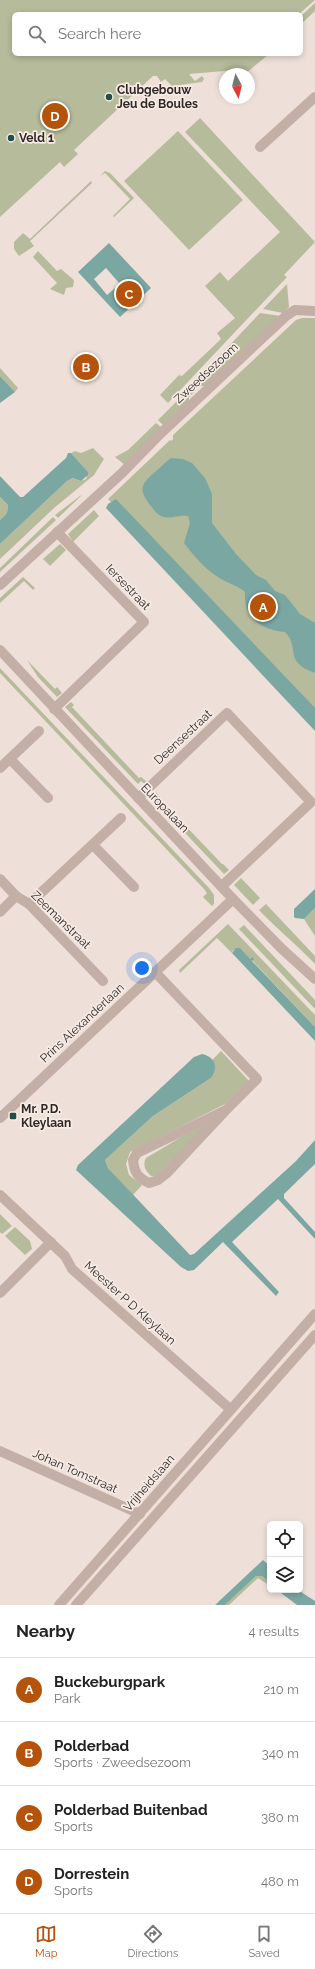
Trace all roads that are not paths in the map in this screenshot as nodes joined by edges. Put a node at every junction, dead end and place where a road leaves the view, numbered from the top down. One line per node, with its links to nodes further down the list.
1 (315, 97): 2 (street)
2 (260, 147)
3 (315, 311): 4 (street, Zweedsezoom)
4 (57, 532): 5 (street); 7 (street, Iersestraat)
5 (0, 585)
6 (0, 650): 7 (street, Europalaan)
7 (54, 709): 12 (street, Europalaan)
8 (39, 731): 9 (street)
9 (10, 759): 10 (street); 11 (street)
10 (0, 768)
11 (48, 798)
12 (138, 798): 13 (street, Deensestraat); 17 (street, Europalaan)
13 (313, 804): 17 (street, Deensestraat)
14 (121, 818): 15 (street)
15 (93, 845): 18 (street); 21 (street)
16 (0, 879): 19 (street, Zeemanstraat)
17 (222, 886): 20 (street, Europalaan)
18 (134, 887)
19 (16, 896): 21 (street, Zeemanstraat); 22 (street)
20 (233, 899): 23 (street, Prins Alexanderlaan); 24 (street, Europalaan)
21 (29, 904): 25 (street, Zeemanstraat)
22 (0, 912)
23 (155, 972): 26 (street); 27 (street, Prins Alexanderlaan)
24 (315, 979)
25 (103, 981)
26 (226, 1110): 26 (street)
27 (0, 1118)
28 (0, 1195): 29 (street, Meester P D Kleylaan)
29 (51, 1242): 30 (street); 35 (street, Meester P D Kleylaan)
30 (0, 1293)
31 (315, 1314): 33 (street, Vrijheidslaan)
32 (315, 1335): 34 (street)
33 (258, 1379): 34 (street); 35 (street, Vrijheidslaan)
34 (269, 1388): 39 (street)
35 (230, 1409): 37 (street, Vrijheidslaan)
36 (0, 1451): 37 (street, Johan Tomstraat)
37 (140, 1514): 38 (street, Vrijheidslaan)
38 (59, 1605)
39 (76, 1605)

